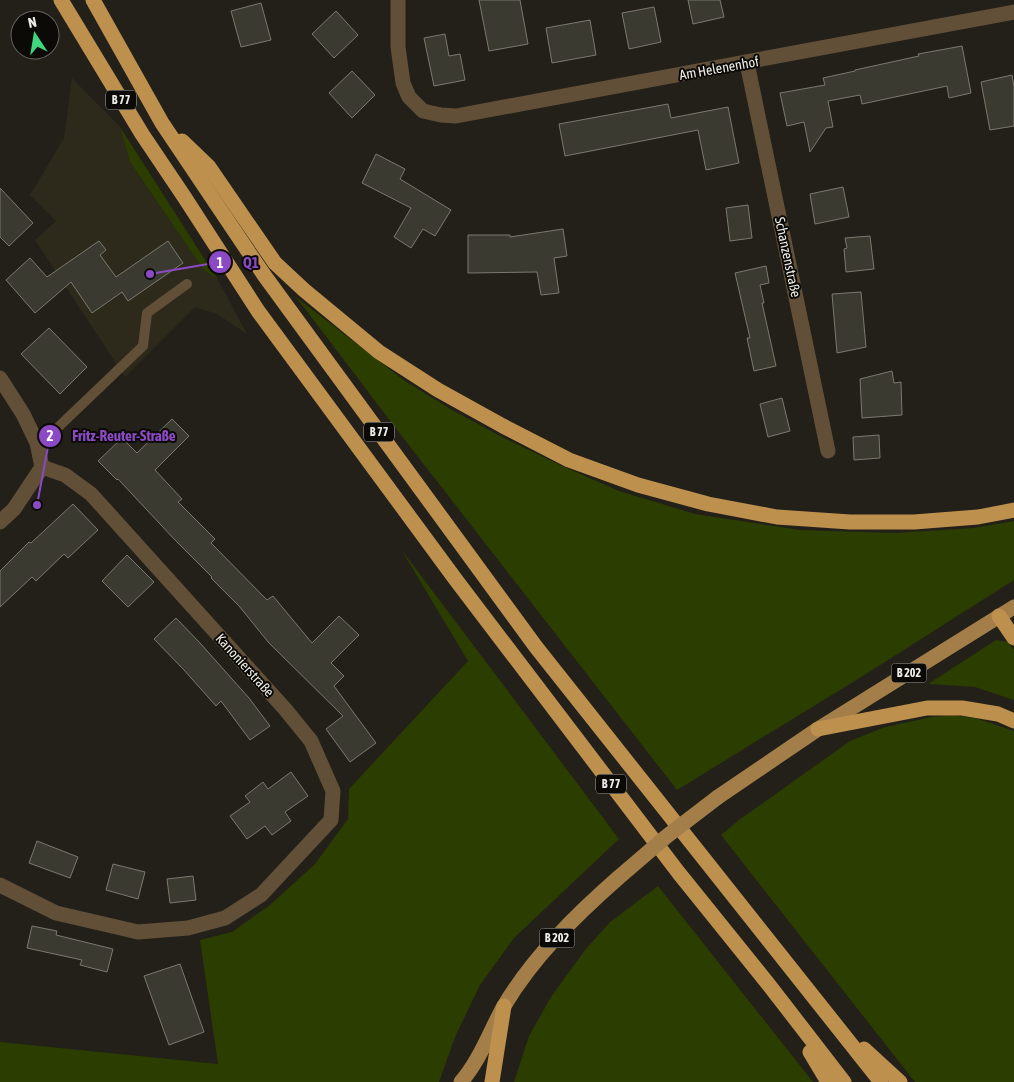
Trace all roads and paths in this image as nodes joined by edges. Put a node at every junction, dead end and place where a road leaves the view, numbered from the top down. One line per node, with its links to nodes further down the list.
1 (61, 0): 20 (highway, B 77)
2 (93, 0): 6 (highway, B 77)
3 (398, 0): 5 (street, Am Helenenhof)
4 (1014, 12): 5 (street, Am Helenenhof)
5 (747, 62): 10 (street, Schanzenstraße)
6 (162, 122): 12 (highway); 22 (highway, B 77)
7 (187, 284): 9 (lane)
8 (0, 378): 9 (street)
9 (37, 443): 11 (street)
10 (828, 451)
11 (42, 467): 13 (street); 19 (street, Kanonierstraße)
12 (1014, 510)
13 (0, 522)
14 (1014, 607): 15 (main road, B 202)
15 (999, 616): 16 (highway); 18 (main road, B 202)
16 (1014, 638)
17 (1014, 721): 18 (highway)
18 (818, 729): 21 (main road, B 202, bridge)
19 (0, 885)
20 (769, 985): 25 (highway); 26 (highway, B 77)
21 (504, 1006): 23 (main road, B 202); 24 (highway)
22 (831, 1018): 27 (highway, B 77); 28 (highway)
23 (467, 1079)
24 (492, 1082)
25 (828, 1082)
26 (844, 1082)
27 (881, 1082)
28 (900, 1082)

